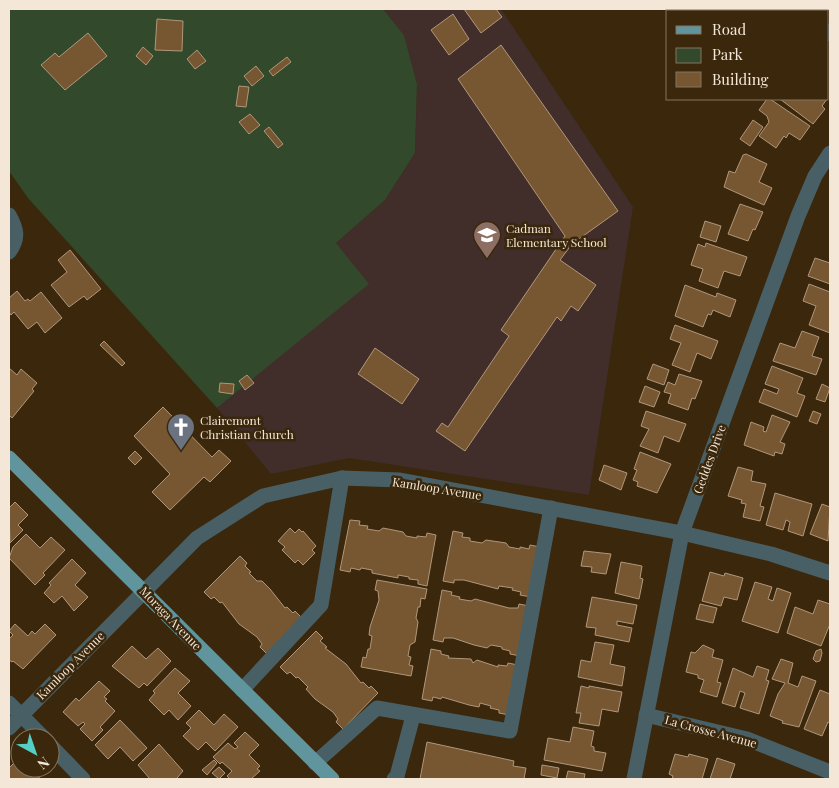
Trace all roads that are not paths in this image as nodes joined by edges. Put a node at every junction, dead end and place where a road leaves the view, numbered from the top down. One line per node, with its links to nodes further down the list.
1 (830, 153): 7 (street, Geddes Drive)
2 (12, 222): 3 (street)
3 (9, 252)
4 (9, 458): 9 (main road, Moraga Avenue)
5 (342, 478): 6 (street, Kamloop Avenue); 9 (street, Kamloop Avenue); 10 (street)
6 (551, 508): 7 (street, Kamloop Avenue); 14 (street)
7 (682, 533): 8 (street, Kamloop Avenue); 13 (street, Geddes Drive)
8 (830, 573)
9 (144, 590): 10 (main road, Moraga Avenue); 12 (street, Kamloop Avenue)
10 (242, 690): 18 (main road, Moraga Avenue)
11 (9, 703): 12 (street)
12 (21, 714): 15 (street, Kamloop Avenue); 16 (street)
13 (646, 715): 19 (street, La Crosse Avenue); 23 (street, Geddes Drive)
14 (413, 716): 18 (street); 22 (street)
15 (9, 728)
16 (34, 728)
17 (60, 754): 20 (street)
18 (315, 763): 21 (main road, Moraga Avenue)
19 (830, 772)
20 (84, 779)
21 (332, 779)
22 (394, 779)
23 (634, 779)

